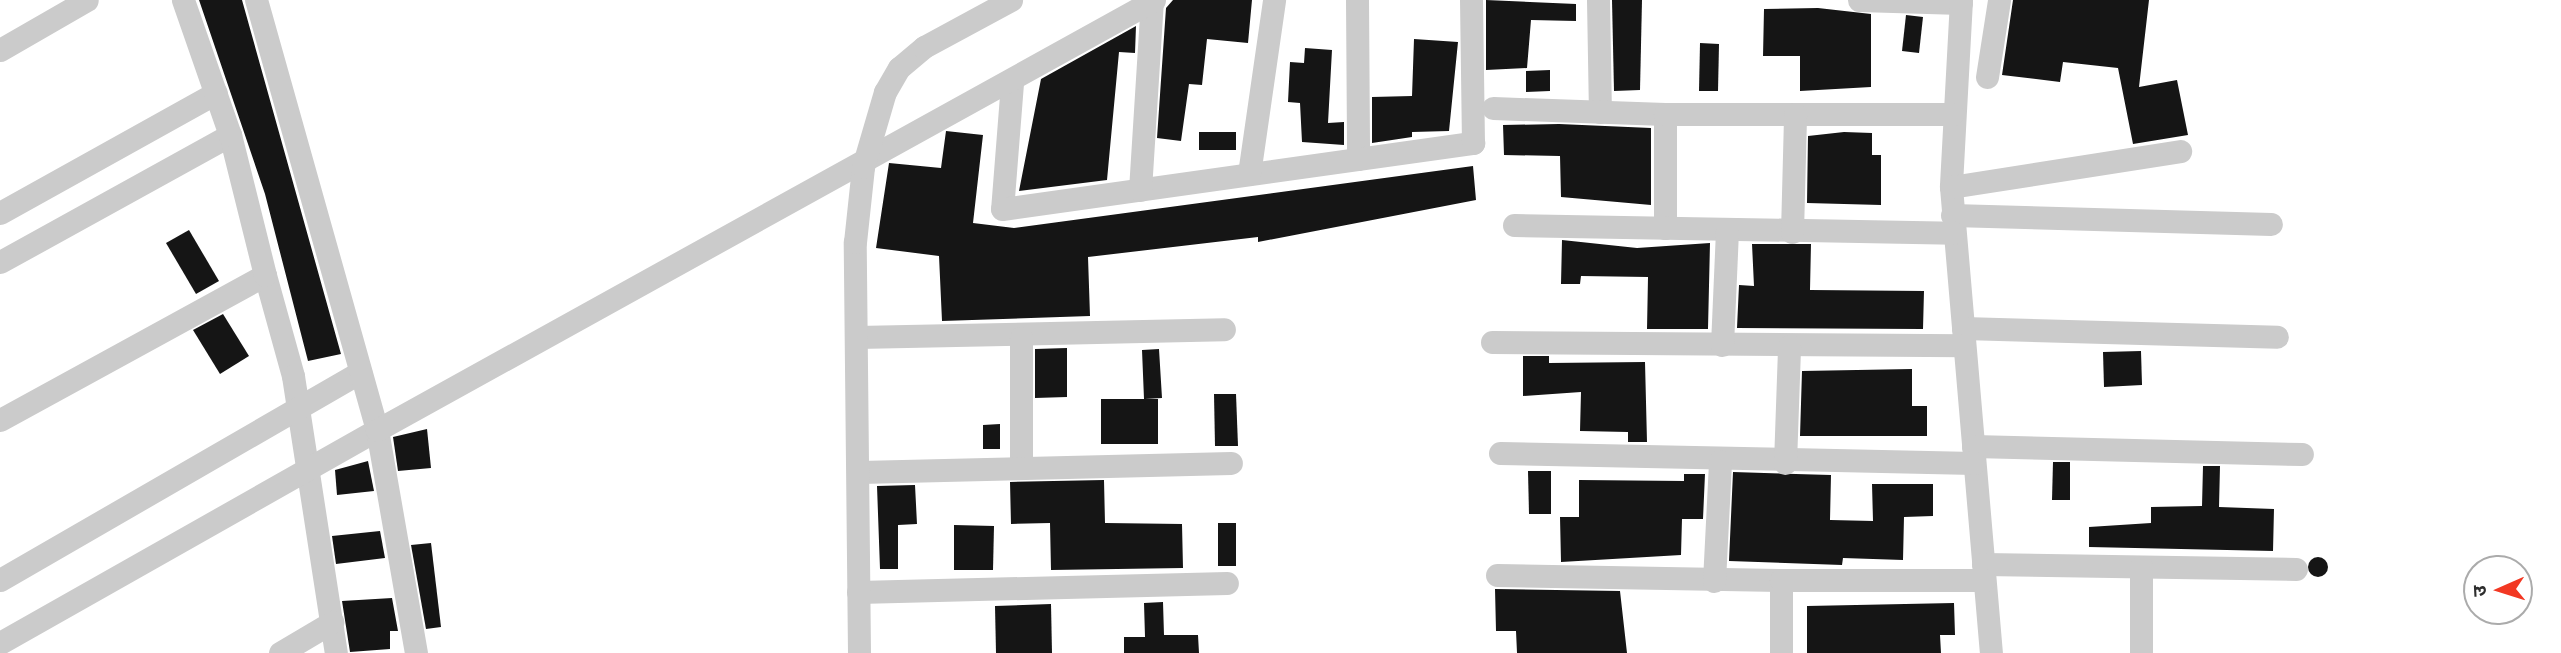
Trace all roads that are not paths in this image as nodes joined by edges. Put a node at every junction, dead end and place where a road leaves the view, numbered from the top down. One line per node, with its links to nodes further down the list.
1 (87, 0): 13 (street)
2 (183, 0): 16 (street)
3 (256, 0): 46 (street)
4 (1011, 0): 25 (street)
5 (1274, 0): 26 (street)
6 (1357, 0): 24 (street)
7 (1471, 0): 24 (street)
8 (1598, 0): 18 (street)
9 (1860, 0): 12 (street)
10 (1999, 0): 14 (street)
11 (1153, 1): 15 (street); 28 (street)
12 (1961, 1): 21 (street)
13 (0, 50)
14 (1987, 77)
15 (1012, 83): 25 (street); 28 (street)
16 (216, 93): 22 (street); 29 (street)
17 (1493, 108): 18 (street)
18 (1600, 112): 19 (street)
19 (1665, 114): 20 (street); 33 (street)
20 (1795, 114): 21 (street); 35 (street)
21 (1952, 114): 27 (street)
22 (230, 135): 36 (street); 37 (street)
23 (2180, 151): 27 (street)
24 (1358, 159): 26 (street)
25 (863, 167): 39 (street); 49 (street)
26 (1249, 174): 28 (street)
27 (1951, 187): 30 (street)
28 (1140, 190)
29 (0, 213)
30 (1953, 224): 31 (street); 35 (street); 40 (street)
31 (2271, 224)
32 (1514, 225): 33 (street)
33 (1665, 228): 34 (street)
34 (1727, 231): 35 (street); 44 (street)
35 (1792, 232)
36 (0, 262)
37 (265, 275): 47 (street); 48 (street)
38 (1224, 329): 42 (street)
39 (857, 337): 42 (street); 58 (street)
40 (1963, 337): 41 (street); 45 (street); 52 (street)
41 (2277, 337)
42 (1021, 338): 56 (street)
43 (1492, 342): 44 (street)
44 (1722, 345): 45 (street)
45 (1789, 346): 55 (street)
46 (360, 372): 47 (street); 49 (street)
47 (298, 412): 57 (street); 63 (street)
48 (0, 420)
49 (377, 430): 57 (street); 72 (street)
50 (1500, 453): 53 (street)
51 (2302, 454): 52 (street)
52 (1973, 455): 55 (street); 61 (street)
53 (1720, 461): 55 (street); 65 (street)
54 (1231, 463): 56 (street)
55 (1785, 463)
56 (1021, 468): 58 (street)
57 (309, 469): 68 (street); 69 (street)
58 (860, 472): 67 (street)
59 (2141, 566): 60 (street); 61 (street); 76 (street)
60 (2296, 569)
61 (1984, 572): 64 (street); 75 (street)
62 (1497, 575): 65 (street)
63 (0, 580)
64 (1781, 580): 65 (street); 74 (street)
65 (1714, 581)
66 (1227, 583): 67 (street)
67 (858, 592): 73 (street)
68 (332, 622): 70 (street); 71 (street)
69 (0, 643)
70 (280, 653)
71 (335, 653)
72 (416, 653)
73 (859, 653)
74 (1781, 653)
75 (1991, 653)
76 (2141, 653)

